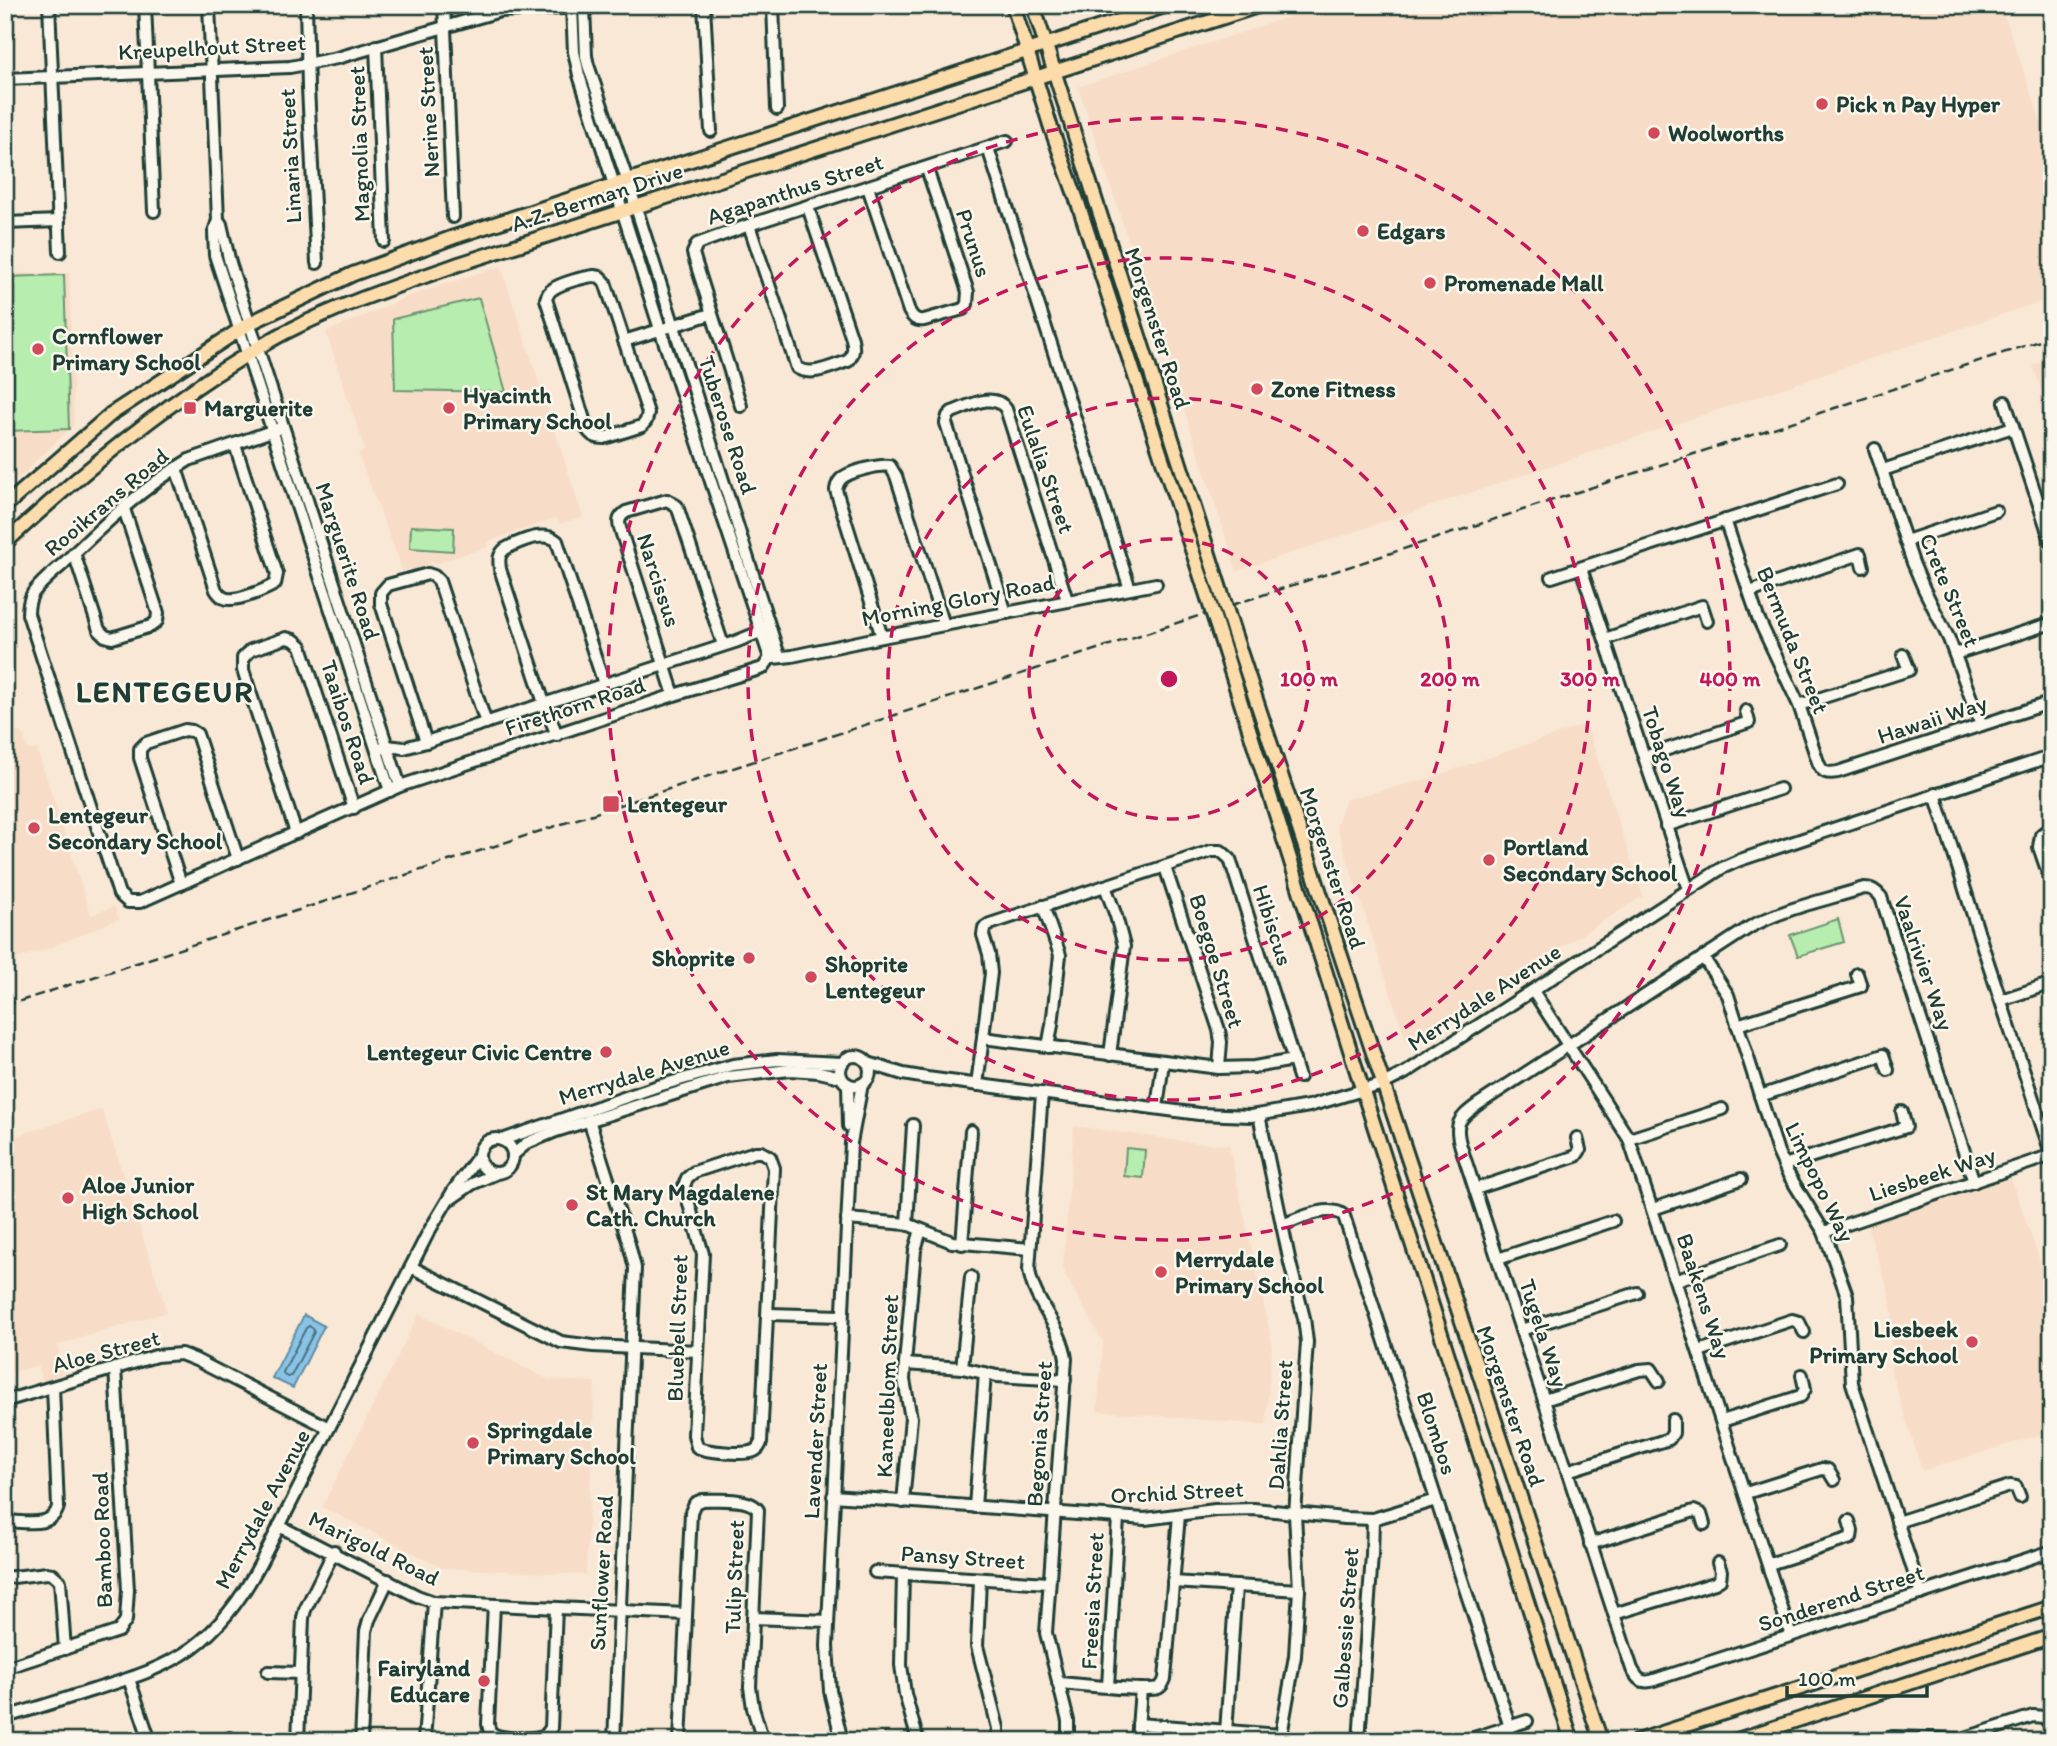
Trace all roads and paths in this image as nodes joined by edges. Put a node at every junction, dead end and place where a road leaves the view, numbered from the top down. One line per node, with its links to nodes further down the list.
1 (49, 5): 23 (street)
2 (145, 5): 22 (street)
3 (209, 5): 20 (street)
4 (306, 5): 19 (street, Linaria Street)
5 (444, 5): 15 (street, Nerine Street)
6 (625, 5): 13 (street, Kreupelhout Street)
7 (704, 5): 27 (street)
8 (773, 5): 26 (street)
9 (1013, 5): 18 (main road, Morgenster Road)
10 (1033, 5): 16 (main road, Morgenster Road)
11 (1168, 5): 16 (main road, A.Z. Berman Drive)
12 (1261, 5): 21 (main road, A.Z. Berman Drive)
13 (584, 7): 14 (street, Kreupelhout Street); 31 (street, Tuberose Road)
14 (572, 8): 15 (street, Kreupelhout Street); 32 (street, Tuberose Road)
15 (444, 26): 17 (street, Kreupelhout Street); 38 (street, Nerine Street)
16 (1046, 45): 18 (main road, A.Z. Berman Drive); 21 (main road, Morgenster Road)
17 (376, 46): 19 (street, Kreupelhout Street); 43 (street, Magnolia Street)
18 (1027, 51): 24 (main road, Morgenster Road); 31 (main road, A.Z. Berman Drive)
19 (309, 64): 20 (street, Kreupelhout Street); 45 (street, Linaria Street)
20 (211, 70): 22 (street, Kreupelhout Street); 39 (street)
21 (1053, 71): 24 (main road, A.Z. Berman Drive); 138 (main road, Morgenster Road, bridge)
22 (148, 73): 23 (street, Kreupelhout Street); 36 (street)
23 (52, 77): 25 (street, Kreupelhout Street); 40 (street)
24 (1035, 77): 34 (main road, A.Z. Berman Drive); 141 (main road, Morgenster Road, bridge)
25 (5, 79)
26 (777, 109)
27 (711, 131)
28 (1007, 142): 29 (street, Agapanthus Street)
29 (988, 148): 30 (street, Agapanthus Street); 73 (street)
30 (927, 169): 33 (street, Agapanthus Street); 33 (street, Prunus)
31 (628, 182): 32 (main road, A.Z. Berman Drive); 34 (street, Tuberose Road)
32 (614, 186): 37 (street, Tuberose Road); 48 (main road, A.Z. Berman Drive)
33 (868, 187): 35 (street, Agapanthus Street)
34 (636, 206): 37 (main road, A.Z. Berman Drive); 47 (street, Tuberose Road)
35 (808, 207): 42 (street, Agapanthus Street); 42 (street)
36 (154, 211)
37 (622, 211): 49 (street, Tuberose Road); 51 (main road, A.Z. Berman Drive)
38 (453, 217)
39 (218, 220): 48 (street); 48 (street)
40 (59, 221): 41 (street); 44 (street)
41 (5, 223)
42 (749, 225): 46 (street, Agapanthus Street)
43 (384, 241)
44 (60, 252)
45 (317, 263)
46 (711, 314): 47 (street); 53 (street, Agapanthus Street)
47 (674, 324): 49 (street); 80 (street, Tuberose Road)
48 (244, 326): 51 (street, Marguerite Road); 61 (main road, A.Z. Berman Drive)
49 (660, 329): 50 (street); 80 (street, Tuberose Road)
50 (624, 341): 50 (street)
51 (252, 351): 55 (street, Marguerite Road); 66 (main road, A.Z. Berman Drive)
52 (2005, 402): 54 (street)
53 (741, 406)
54 (2013, 427): 59 (street); 67 (street)
55 (277, 430): 56 (street, Rooikrans Road); 98 (street, Marguerite Road)
56 (235, 446): 58 (street, Rooikrans Road); 58 (street)
57 (1875, 449): 59 (street, Crete Street)
58 (176, 468): 62 (street, Rooikrans Road)
59 (1883, 470): 65 (street, Crete Street)
60 (1837, 484): 64 (street)
61 (5, 506)
62 (124, 509): 68 (street, Rooikrans Road); 68 (street)
63 (1996, 511): 65 (street)
64 (1726, 520): 70 (street); 74 (street, Bermuda Street)
65 (1906, 541): 84 (street, Crete Street)
66 (5, 543)
67 (2052, 544)
68 (74, 553): 115 (street, Rooikrans Road)
69 (1863, 567): 74 (street)
70 (1581, 568): 71 (street); 82 (street, Tobago Way)
71 (1552, 577)
72 (1156, 584): 73 (street, Morning Glory Road)
73 (1130, 589): 75 (street, Morning Glory Road)
74 (1750, 592): 92 (street, Bermuda Street)
75 (1068, 600): 76 (street, Morning Glory Road); 76 (street, Eulalia Street)
76 (1006, 613): 79 (street, Morning Glory Road)
77 (1707, 621): 82 (street)
78 (2049, 624): 84 (street)
79 (944, 625): 81 (street, Morning Glory Road); 81 (street)
80 (765, 627): 83 (street, Firethorn Road); 86 (street, Tuberose Road)
81 (882, 636): 86 (street, Morning Glory Road)
82 (1605, 639): 100 (street, Tobago Way)
83 (723, 645): 87 (street, Firethorn Road); 87 (street, Narcissus)
84 (1955, 654): 95 (street, Crete Street)
85 (1903, 656): 92 (street)
86 (775, 657): 89 (street, Firethorn Road)
87 (664, 664): 88 (street, Firethorn Road); 89 (street, Narcissus)
88 (604, 684): 91 (street, Firethorn Road); 91 (street)
89 (674, 695): 96 (street, Firethorn Road)
90 (2052, 702): 95 (street, Hawaii Way)
91 (544, 704): 94 (street, Firethorn Road); 96 (street)
92 (1799, 705): 101 (street, Bermuda Street)
93 (1746, 711): 100 (street)
94 (486, 723): 97 (street, Firethorn Road); 97 (street)
95 (1981, 725): 101 (street, Hawaii Way)
96 (557, 735): 102 (street, Firethorn Road)
97 (426, 742): 98 (street, Firethorn Road)
98 (382, 748): 102 (street, Marguerite Road)
99 (2052, 756): 104 (street, Merrydale Avenue)
100 (1644, 757): 106 (street, Tobago Way)
101 (1825, 772)
102 (395, 788): 105 (street, Firethorn Road)
103 (1780, 789): 106 (street)
104 (1935, 794): 114 (street, Merrydale Avenue); 121 (street)
105 (354, 808): 108 (street, Firethorn Road); 108 (street, Taaibos Road)
106 (1666, 826): 114 (street, Tobago Way)
107 (2052, 826): 112 (street)
108 (296, 833): 109 (street, Firethorn Road)
109 (238, 859): 111 (street, Firethorn Road); 111 (street)
110 (1164, 867): 113 (street, Hibiscus); 127 (street, Hibiscus); 131 (street, Boegoe Street)
111 (181, 884): 115 (street, Firethorn Road)
112 (2052, 885)
113 (1105, 886): 116 (street, Hibiscus); 126 (street)
114 (1688, 889): 120 (street, Merrydale Avenue)
115 (128, 902)
116 (1043, 906): 123 (street, Hibiscus); 125 (street)
117 (1703, 957): 122 (street, Limpopo Way); 124 (street, Vaalrivier Way); 161 (street, Vaalrivier Way)
118 (1857, 974): 122 (street)
119 (2052, 983): 121 (street)
120 (1533, 991): 124 (street, Baakens Way); 138 (street, Merrydale Avenue)
121 (2001, 1000): 156 (street)
122 (1737, 1025): 143 (street, Limpopo Way)
123 (983, 1038): 125 (street); 140 (street, Hibiscus)
124 (1569, 1045): 152 (street, Baakens Way); 162 (street, Tugela Way)
125 (1048, 1047): 126 (street)
126 (1110, 1055): 128 (street)
127 (1294, 1060): 131 (street); 135 (street, Hibiscus)
128 (1163, 1062): 131 (street); 144 (street)
129 (842, 1063): 130 (street); 134 (street, Merrydale Avenue); 136 (street)
130 (868, 1063): 133 (street, Merrydale Avenue); 137 (street)
131 (1219, 1068)
132 (1888, 1070): 143 (street)
133 (903, 1074): 137 (street, Merrydale Avenue); 140 (street, Merrydale Avenue)
134 (688, 1077): 139 (street); 153 (street, Merrydale Avenue)
135 (1299, 1077)
136 (845, 1080): 137 (street); 139 (street, Merrydale Avenue); 154 (street, Lavender Street)
137 (865, 1082): 154 (street, Lavender Street)
138 (1383, 1084): 141 (street, Merrydale Avenue); 274 (main road, Morgenster Road)
139 (699, 1085): 148 (street, Merrydale Avenue)
140 (977, 1085): 142 (street, Merrydale Avenue)
141 (1363, 1091): 147 (street, Merrydale Avenue); 273 (main road, Morgenster Road)
142 (1042, 1093): 144 (street, Merrydale Avenue); 173 (street, Begonia Street)
143 (1760, 1096): 158 (street, Limpopo Way)
144 (1157, 1108): 147 (street, Merrydale Avenue)
145 (1722, 1109): 152 (street)
146 (1902, 1112): 158 (street)
147 (1259, 1115): 168 (street, Dahlia Street)
148 (589, 1120): 155 (street, Merrydale Avenue); 183 (street, Sunflower Road)
149 (913, 1125): 167 (street)
150 (971, 1130): 171 (street)
151 (1577, 1138): 162 (street)
152 (1629, 1139): 164 (street, Baakens Way)
153 (502, 1140): 155 (street); 157 (street)
154 (851, 1143): 165 (street, Lavender Street)
155 (513, 1155): 159 (street)
156 (2052, 1156): 161 (street, Liesbeek Way)
157 (478, 1157): 159 (street); 163 (street, Merrydale Avenue)
158 (1784, 1165): 170 (street, Limpopo Way)
159 (495, 1174): 163 (street, Merrydale Avenue)
160 (1741, 1180): 164 (street)
161 (1974, 1182): 170 (street, Liesbeek Way)
162 (1475, 1189): 174 (street, Tugela Way)
163 (448, 1201): 175 (street, Merrydale Avenue)
164 (1653, 1209): 177 (street, Baakens Way)
165 (847, 1219): 167 (street); 180 (street, Lavender Street)
166 (1613, 1222): 174 (street)
167 (907, 1224): 169 (street)
168 (1282, 1225): 204 (street, Blombos); 208 (street, Dahlia Street)
169 (921, 1230): 171 (street); 186 (street, Kaneelblom Street)
170 (1824, 1232): 214 (street, Limpopo Way)
171 (962, 1244): 173 (street)
172 (1780, 1245): 177 (street)
173 (1030, 1249): 191 (street, Begonia Street)
174 (1498, 1259): 181 (street, Tugela Way)
175 (411, 1267): 183 (street); 198 (street, Merrydale Avenue)
176 (971, 1277): 188 (street)
177 (1676, 1280): 184 (street, Baakens Way)
178 (1637, 1293): 181 (street)
179 (768, 1314): 180 (street); 185 (street, Bluebell Street); 185 (street, Bluebell Street)
180 (842, 1316): 202 (street, Lavender Street)
181 (1521, 1330): 194 (street, Tugela Way)
182 (1804, 1332): 184 (street)
183 (632, 1348): 185 (street); 236 (street, Sunflower Road)
184 (1699, 1350): 197 (street, Baakens Way)
185 (698, 1351)
186 (905, 1364): 188 (street); 205 (street, Kaneelblom Street)
187 (115, 1368): 193 (street, Aloe Street); 198 (street, Aloe Street); 243 (street, Bamboo Road)
188 (962, 1368): 189 (street)
189 (985, 1373): 191 (street); 206 (street)
190 (1802, 1375): 197 (street)
191 (1065, 1380): 207 (street, Begonia Street)
192 (1659, 1381): 194 (street)
193 (53, 1387): 195 (street, Aloe Street); 212 (street)
194 (1544, 1400): 199 (street, Tugela Way)
195 (5, 1401)
196 (1673, 1420): 199 (street)
197 (1722, 1421): 201 (street, Baakens Way)
198 (329, 1428): 216 (street, Merrydale Avenue)
199 (1567, 1471): 217 (street, Tugela Way)
200 (1834, 1480): 201 (street)
201 (1746, 1493): 221 (street, Baakens Way)
202 (833, 1496): 205 (street, Orchid Street); 240 (street, Lavender Street)
203 (2020, 1497): 214 (street)
204 (1436, 1500): 211 (street, Orchid Street); 255 (street, Blombos)
205 (903, 1502): 206 (street, Orchid Street)
206 (975, 1507): 207 (street, Orchid Street)
207 (1055, 1512): 210 (street, Orchid Street); 228 (street, Begonia Street)
208 (1295, 1514): 209 (street, Orchid Street); 211 (street, Orchid Street); 230 (street, Dahlia Street)
209 (1179, 1515): 210 (street, Orchid Street); 227 (street)
210 (1118, 1518): 250 (street, Freesia Street)
211 (1373, 1519): 271 (street, Galbessie Street)
212 (5, 1521)
213 (1849, 1521): 221 (street)
214 (1897, 1522): 231 (street, Limpopo Way)
215 (1704, 1524): 217 (street)
216 (279, 1526): 219 (street, Marigold Road); 247 (street, Merrydale Avenue)
217 (1590, 1544): 238 (street, Tugela Way)
218 (2052, 1551): 231 (street, Sonderend Street)
219 (334, 1552): 225 (street, Marigold Road); 246 (street)
220 (1718, 1563): 238 (street)
221 (1769, 1564): 241 (street, Baakens Way)
222 (875, 1572): 223 (street, Pansy Street)
223 (903, 1574): 226 (street, Pansy Street); 267 (street)
224 (5, 1578): 243 (street)
225 (388, 1580): 232 (street, Marigold Road); 261 (street)
226 (980, 1580): 228 (street, Pansy Street); 268 (street)
227 (1173, 1582): 229 (street); 251 (street)
228 (1049, 1583): 249 (street, Begonia Street)
229 (1236, 1586): 230 (street); 257 (street)
230 (1299, 1590): 258 (street, Dahlia Street)
231 (1920, 1594): 241 (street, Sonderend Street)
232 (434, 1602): 233 (street, Marigold Road); 262 (street)
233 (494, 1605): 235 (street, Marigold Road); 235 (street)
234 (2052, 1607): 275 (main road)
235 (556, 1608): 236 (street, Marigold Road)
236 (620, 1611): 237 (street, Marigold Road); 263 (street, Sunflower Road)
237 (686, 1614): 239 (street, Tulip Street); 264 (street, Tulip Street)
238 (1614, 1614): 248 (street, Tugela Way)
239 (753, 1618): 240 (street); 265 (street, Tulip Street)
240 (828, 1621): 266 (street, Lavender Street)
241 (1791, 1636): 248 (street, Sonderend Street)
242 (2052, 1636): 276 (main road)
243 (65, 1649): 244 (street, Bamboo Road)
244 (5, 1668)
245 (268, 1672): 246 (street)
246 (301, 1674): 260 (street)
247 (129, 1679): 252 (street, Merrydale Avenue); 259 (street)
248 (1642, 1682)
249 (1058, 1683): 250 (street); 269 (street, Begonia Street)
250 (1108, 1686): 251 (street)
251 (1141, 1689): 254 (street)
252 (5, 1717)
253 (1527, 1721): 255 (street)
254 (1138, 1724): 257 (street); 270 (street)
255 (1510, 1727): 272 (street)
256 (2052, 1727): 277 (street)
257 (1226, 1732): 258 (street)
258 (1281, 1738)
259 (150, 1741)
260 (298, 1741)
261 (361, 1741)
262 (424, 1741)
263 (614, 1741)
264 (680, 1741)
265 (763, 1741)
266 (842, 1741)
267 (918, 1741)
268 (998, 1741)
269 (1068, 1741)
270 (1137, 1741)
271 (1359, 1741)
272 (1464, 1741)
273 (1572, 1741)
274 (1601, 1741)
275 (1637, 1741)
276 (1734, 1741)
277 (1880, 1741)

